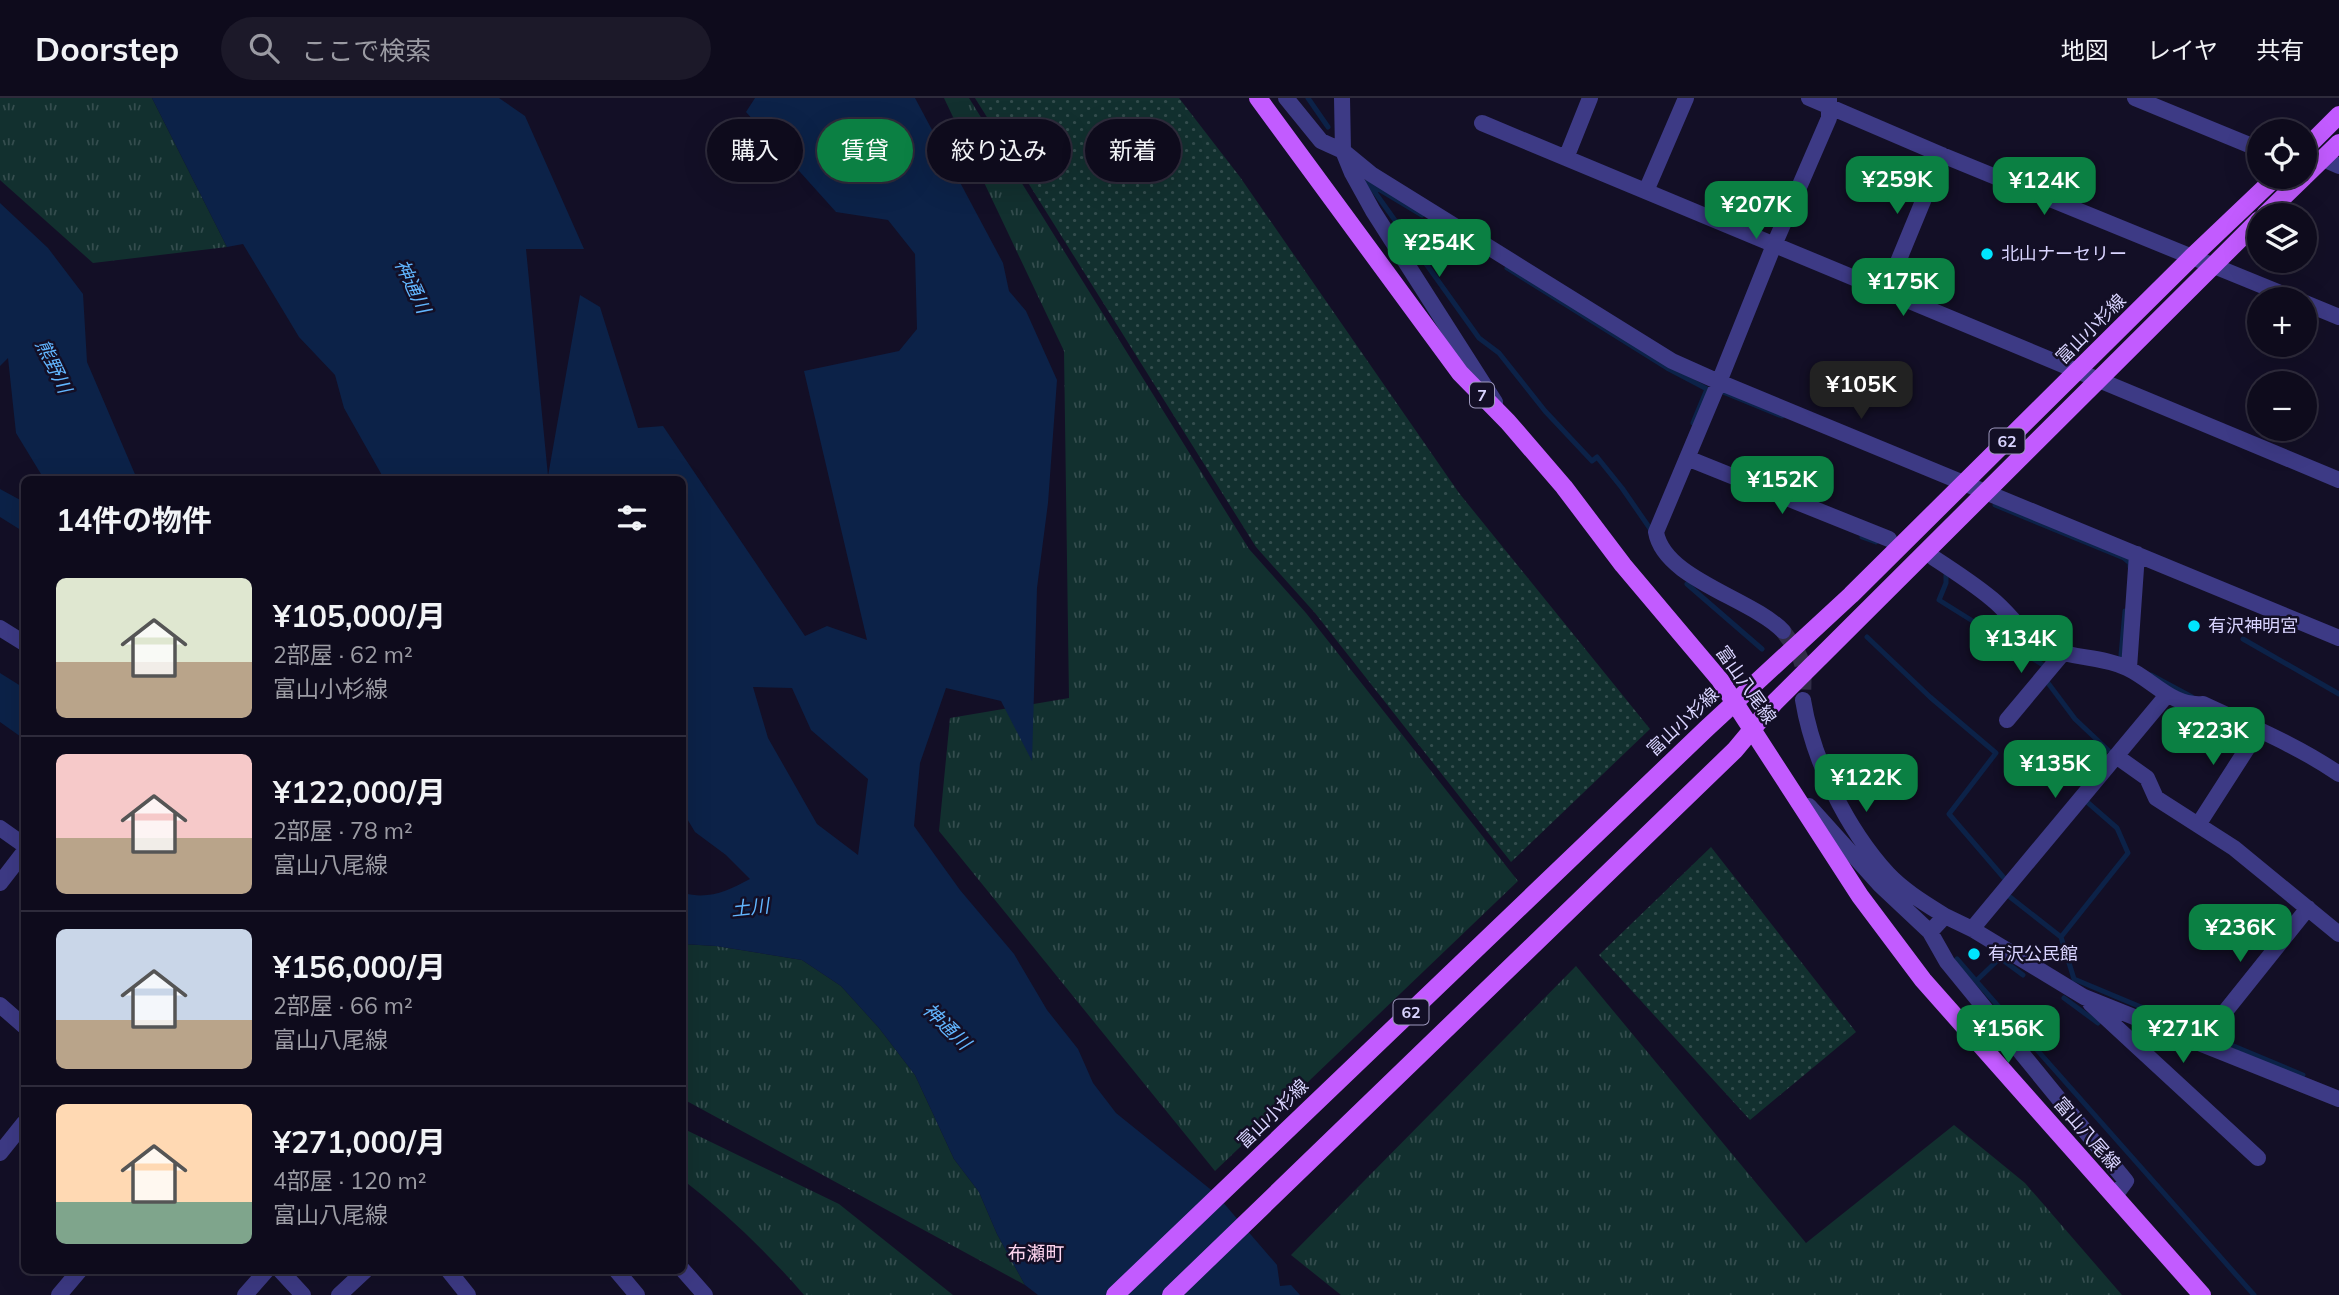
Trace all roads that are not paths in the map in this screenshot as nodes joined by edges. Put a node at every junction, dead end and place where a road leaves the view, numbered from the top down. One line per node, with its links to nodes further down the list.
1 (1258, 98): 33 (main road, 富山八尾線 / 7)
2 (1286, 98): 14 (street)
3 (1342, 98): 14 (street)
4 (1591, 98): 16 (street)
5 (1686, 98): 20 (street)
6 (1809, 98): 8 (street)
7 (2135, 98): 13 (street)
8 (1828, 102): 15 (street); 23 (street)
9 (2339, 115): 11 (main road)
10 (1482, 123): 16 (street)
11 (2317, 137)
12 (2339, 143): 17 (main road)
13 (2247, 144)
14 (1343, 151): 32 (street); 33 (street)
15 (1942, 155): 24 (street); 27 (street)
16 (1566, 158): 20 (street)
17 (2331, 162)
18 (2263, 189): 24 (main road, 富山小杉線 / 62)
19 (2292, 189): 21 (main road)
20 (1646, 191): 23 (street)
21 (2278, 203)
22 (2247, 231): 25 (main road, 62)
23 (1774, 245): 27 (street); 32 (street)
24 (2192, 257): 25 (street); 30 (main road, 富山小杉線 / 62)
25 (2212, 265): 26 (street); 31 (main road, 62)
26 (2266, 287)
27 (1886, 291): 30 (street)
28 (2317, 308): 29 (street)
29 (2339, 317)
30 (2078, 372): 31 (street); 36 (main road, 富山小杉線 / 62)
31 (2099, 381): 35 (street); 37 (main road, 62)
32 (1719, 382): 34 (street); 36 (street)
33 (1508, 422): 49 (main road, 富山八尾線 / 7)
34 (1687, 458): 38 (street); 42 (street)
35 (2339, 480)
36 (1964, 483): 37 (street); 49 (main road, 富山小杉線 / 62)
37 (1987, 491): 39 (street); 51 (main road, 62)
38 (1889, 539)
39 (2137, 554): 43 (street); 46 (street)
40 (1934, 558): 45 (street)
41 (0, 628): 44 (street)
42 (1783, 631)
43 (2339, 638)
44 (21, 641)
45 (2063, 653): 46 (street); 50 (street)
46 (2129, 668): 47 (street)
47 (2167, 695): 52 (street); 53 (street)
48 (1803, 700): 62 (street)
49 (1735, 703): 51 (main road, 富山八尾線 / 7); 89 (main road, 富山小杉線 / 62)
50 (2007, 720)
51 (1753, 730): 55 (main road, 富山八尾線 / 7); 90 (main road, 62)
52 (2259, 730): 54 (street); 56 (street)
53 (2116, 756): 56 (street); 63 (street)
54 (2339, 774)
55 (1782, 777): 64 (street); 74 (main road, 富山八尾線 / 7)
56 (2198, 825): 61 (street)
57 (0, 828): 58 (street)
58 (21, 843)
59 (21, 856): 60 (street)
60 (0, 883)
61 (2308, 908): 65 (street); 69 (street)
62 (1945, 916): 63 (street); 64 (street)
63 (1972, 929): 66 (street)
64 (1930, 932): 74 (street)
65 (2339, 933)
66 (2084, 997): 69 (street); 73 (street)
67 (0, 1005): 68 (street)
68 (21, 1023)
69 (2200, 1043): 70 (street)
70 (2339, 1099)
71 (21, 1127): 72 (street)
72 (0, 1153)
73 (2258, 1158)
74 (2114, 1197): 91 (main road, 富山八尾線 / 7)
75 (77, 1274): 82 (street)
76 (264, 1274): 83 (street)
77 (284, 1274): 84 (street)
78 (362, 1274): 85 (street)
79 (451, 1274): 86 (street)
80 (619, 1274): 87 (street)
81 (686, 1274): 88 (street)
82 (59, 1295)
83 (246, 1295)
84 (303, 1295)
85 (339, 1295)
86 (468, 1295)
87 (637, 1295)
88 (705, 1295)
89 (1115, 1295)
90 (1171, 1295)
91 (2202, 1295)

